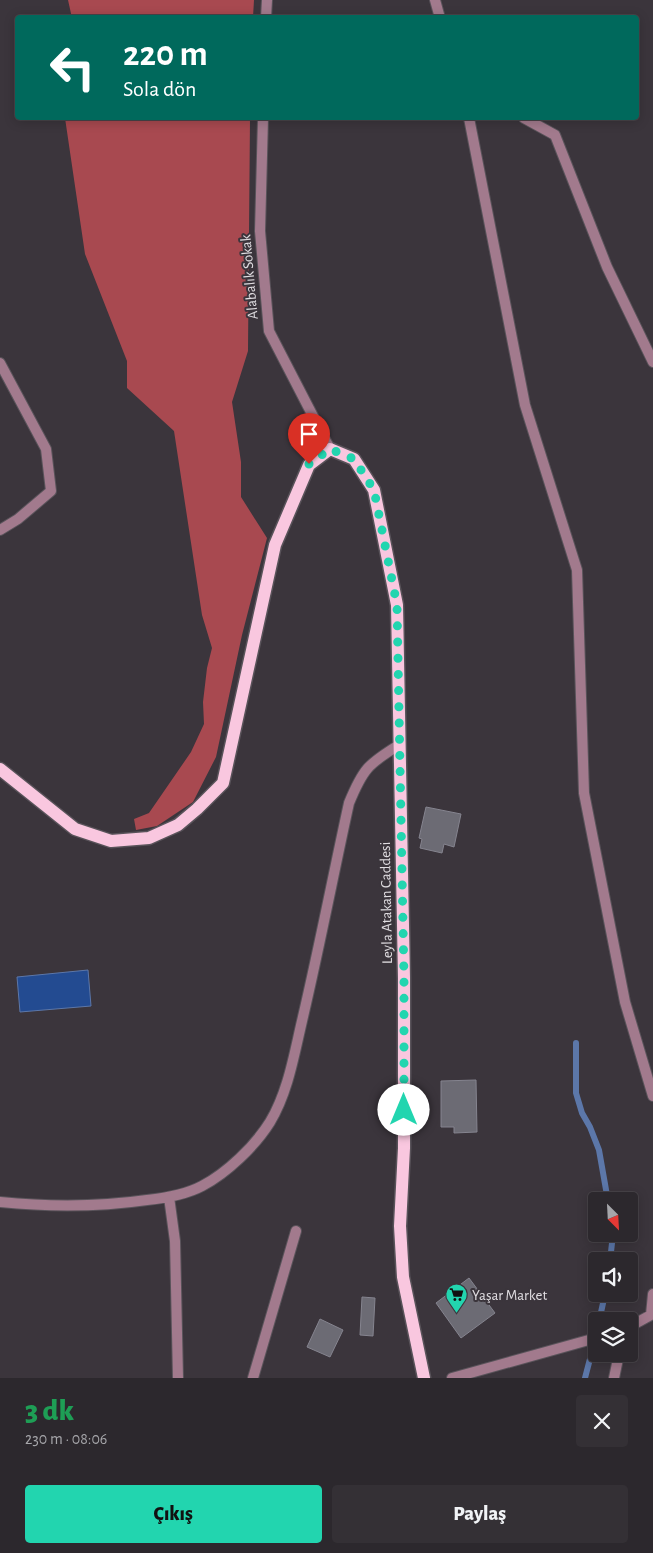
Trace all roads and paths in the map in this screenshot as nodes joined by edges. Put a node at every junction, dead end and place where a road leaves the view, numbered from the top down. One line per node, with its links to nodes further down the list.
1 (267, 0): 3 (street)
2 (435, 0): 4 (street)
3 (266, 15)
4 (439, 15)
5 (263, 120): 10 (street, Alabalık Sokak)
6 (469, 120): 14 (street)
7 (527, 120): 8 (street)
8 (653, 362)
9 (0, 363): 11 (street)
10 (330, 449): 12 (main road, Leyla Atakan Caddesi); 13 (main road)
11 (0, 530)
12 (399, 745): 15 (street); 25 (main road, Leyla Atakan Caddesi)
13 (0, 769)
14 (653, 1096)
15 (169, 1197): 16 (street); 23 (street)
16 (0, 1202)
17 (296, 1231): 24 (street)
18 (653, 1294): 19 (street)
19 (652, 1315): 20 (street)
20 (638, 1322)
21 (588, 1340): 26 (street)
22 (617, 1362): 27 (street)
23 (178, 1378)
24 (253, 1378)
25 (424, 1378)
26 (452, 1378)
27 (614, 1378)

